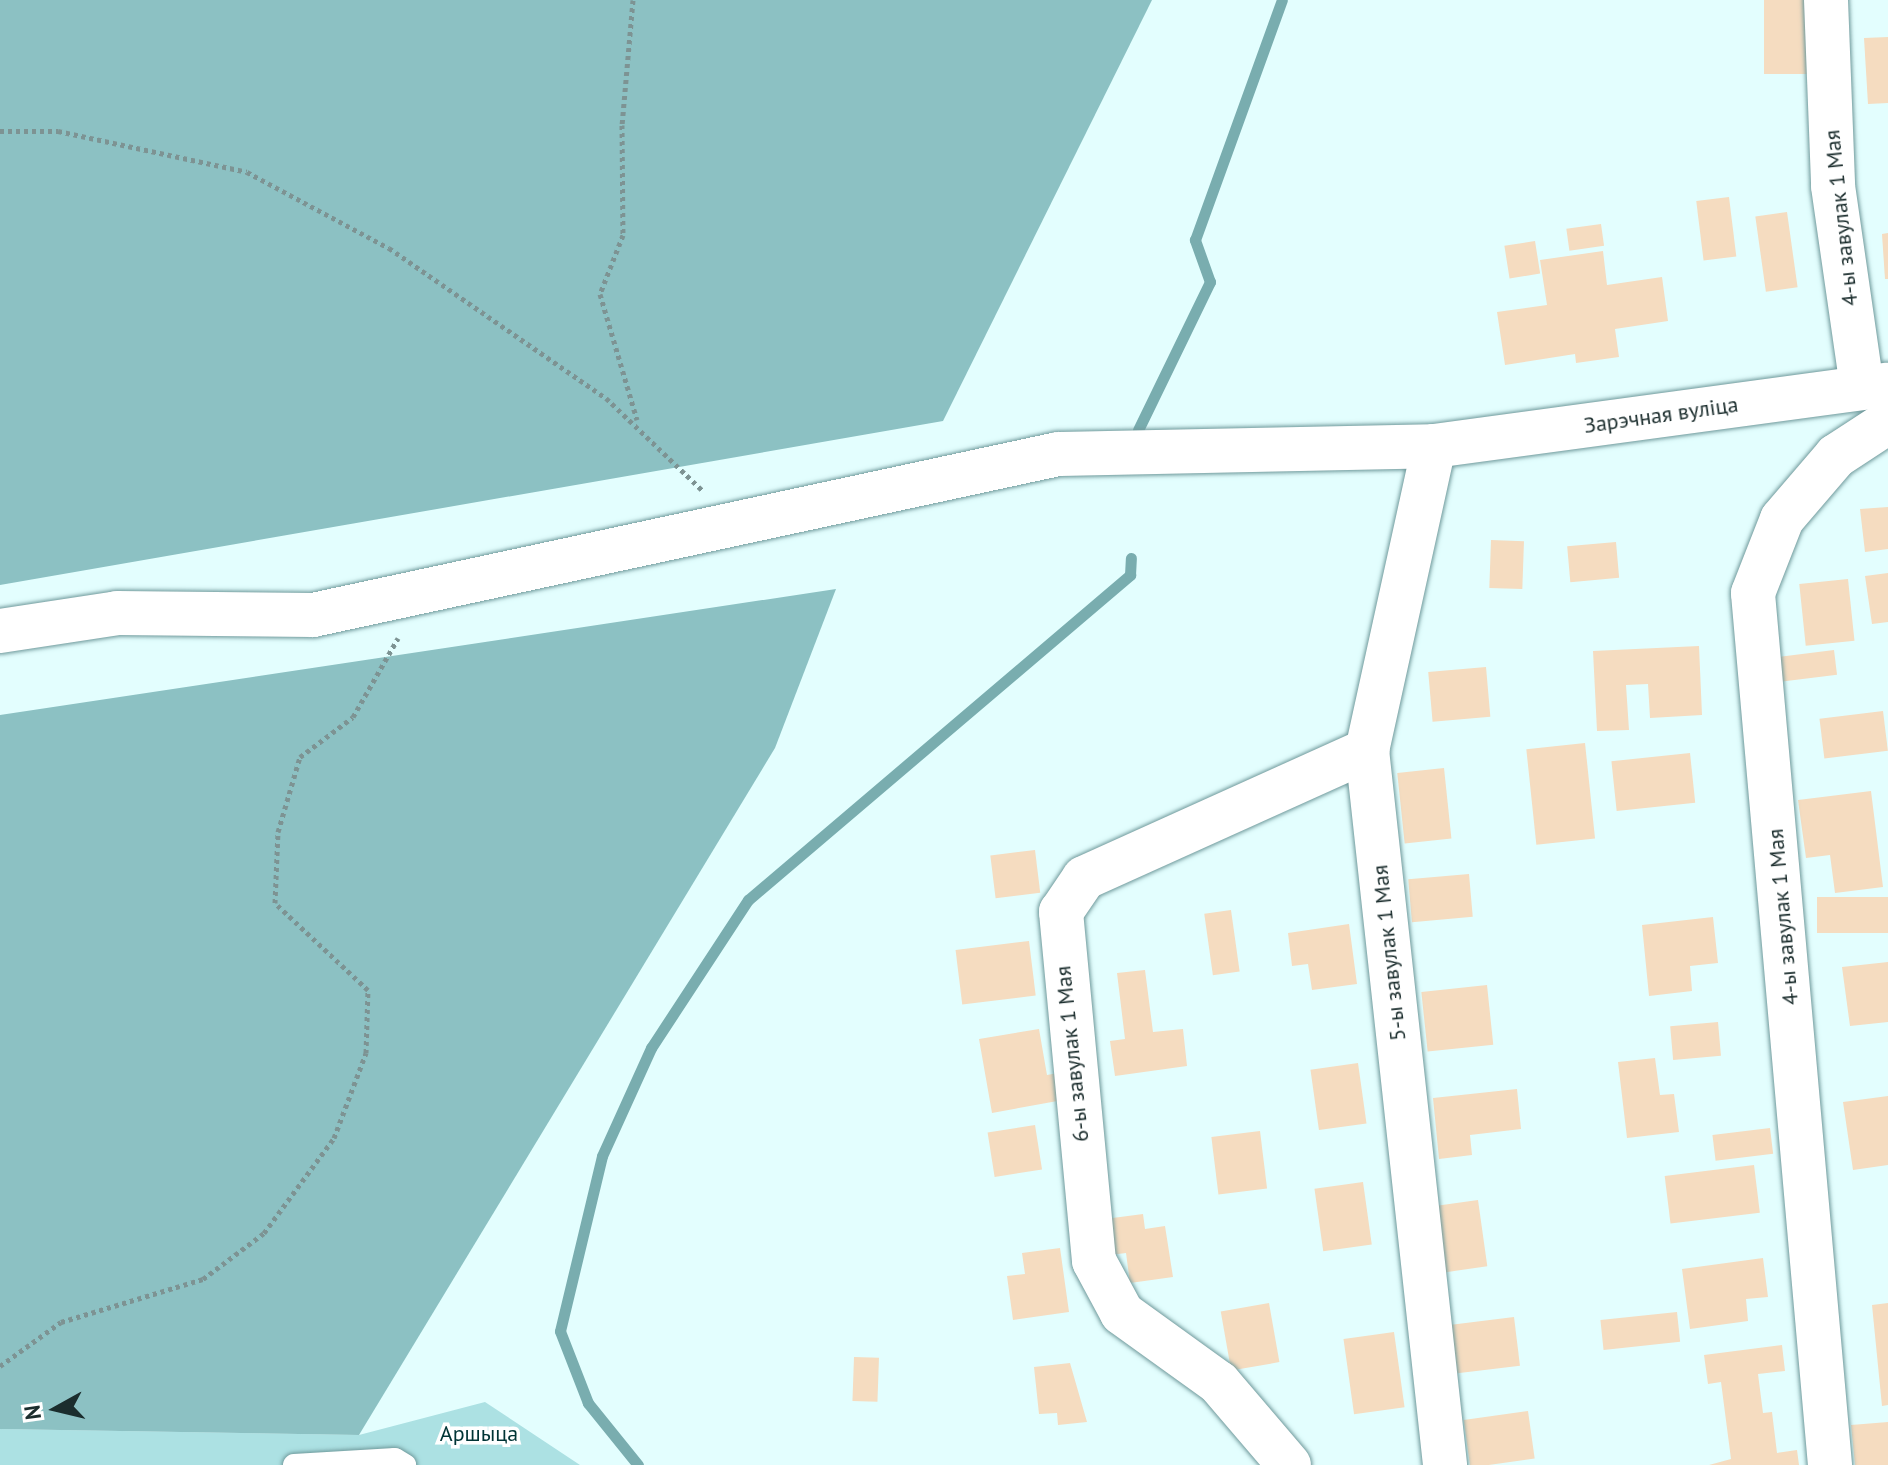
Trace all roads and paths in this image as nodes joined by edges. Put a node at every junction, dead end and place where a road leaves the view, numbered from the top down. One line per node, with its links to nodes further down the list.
1 (633, 0): 5 (path)
2 (1826, 0): 4 (street, 4-ы завулак 1 Мая)
3 (0, 131): 5 (path)
4 (1875, 386): 7 (street, Зарэчная вуліца)
5 (637, 421): 8 (path)
6 (1888, 422): 17 (street, 4-ы завулак 1 Мая)
7 (1434, 446): 8 (street, Зарэчная вуліца); 11 (street, 5-ы завулак 1 Мая)
8 (747, 516): 9 (street, Зарэчная вуліца)
9 (422, 595): 10 (street, Зарэчная вуліца); 12 (path)
10 (0, 631)
11 (1367, 750): 15 (street, 6-ы завулак 1 Мая); 16 (street, 5-ы завулак 1 Мая)
12 (0, 1366)
13 (294, 1465): 14 (lane)
14 (405, 1465)
15 (1289, 1465)
16 (1445, 1465)
17 (1830, 1465)

